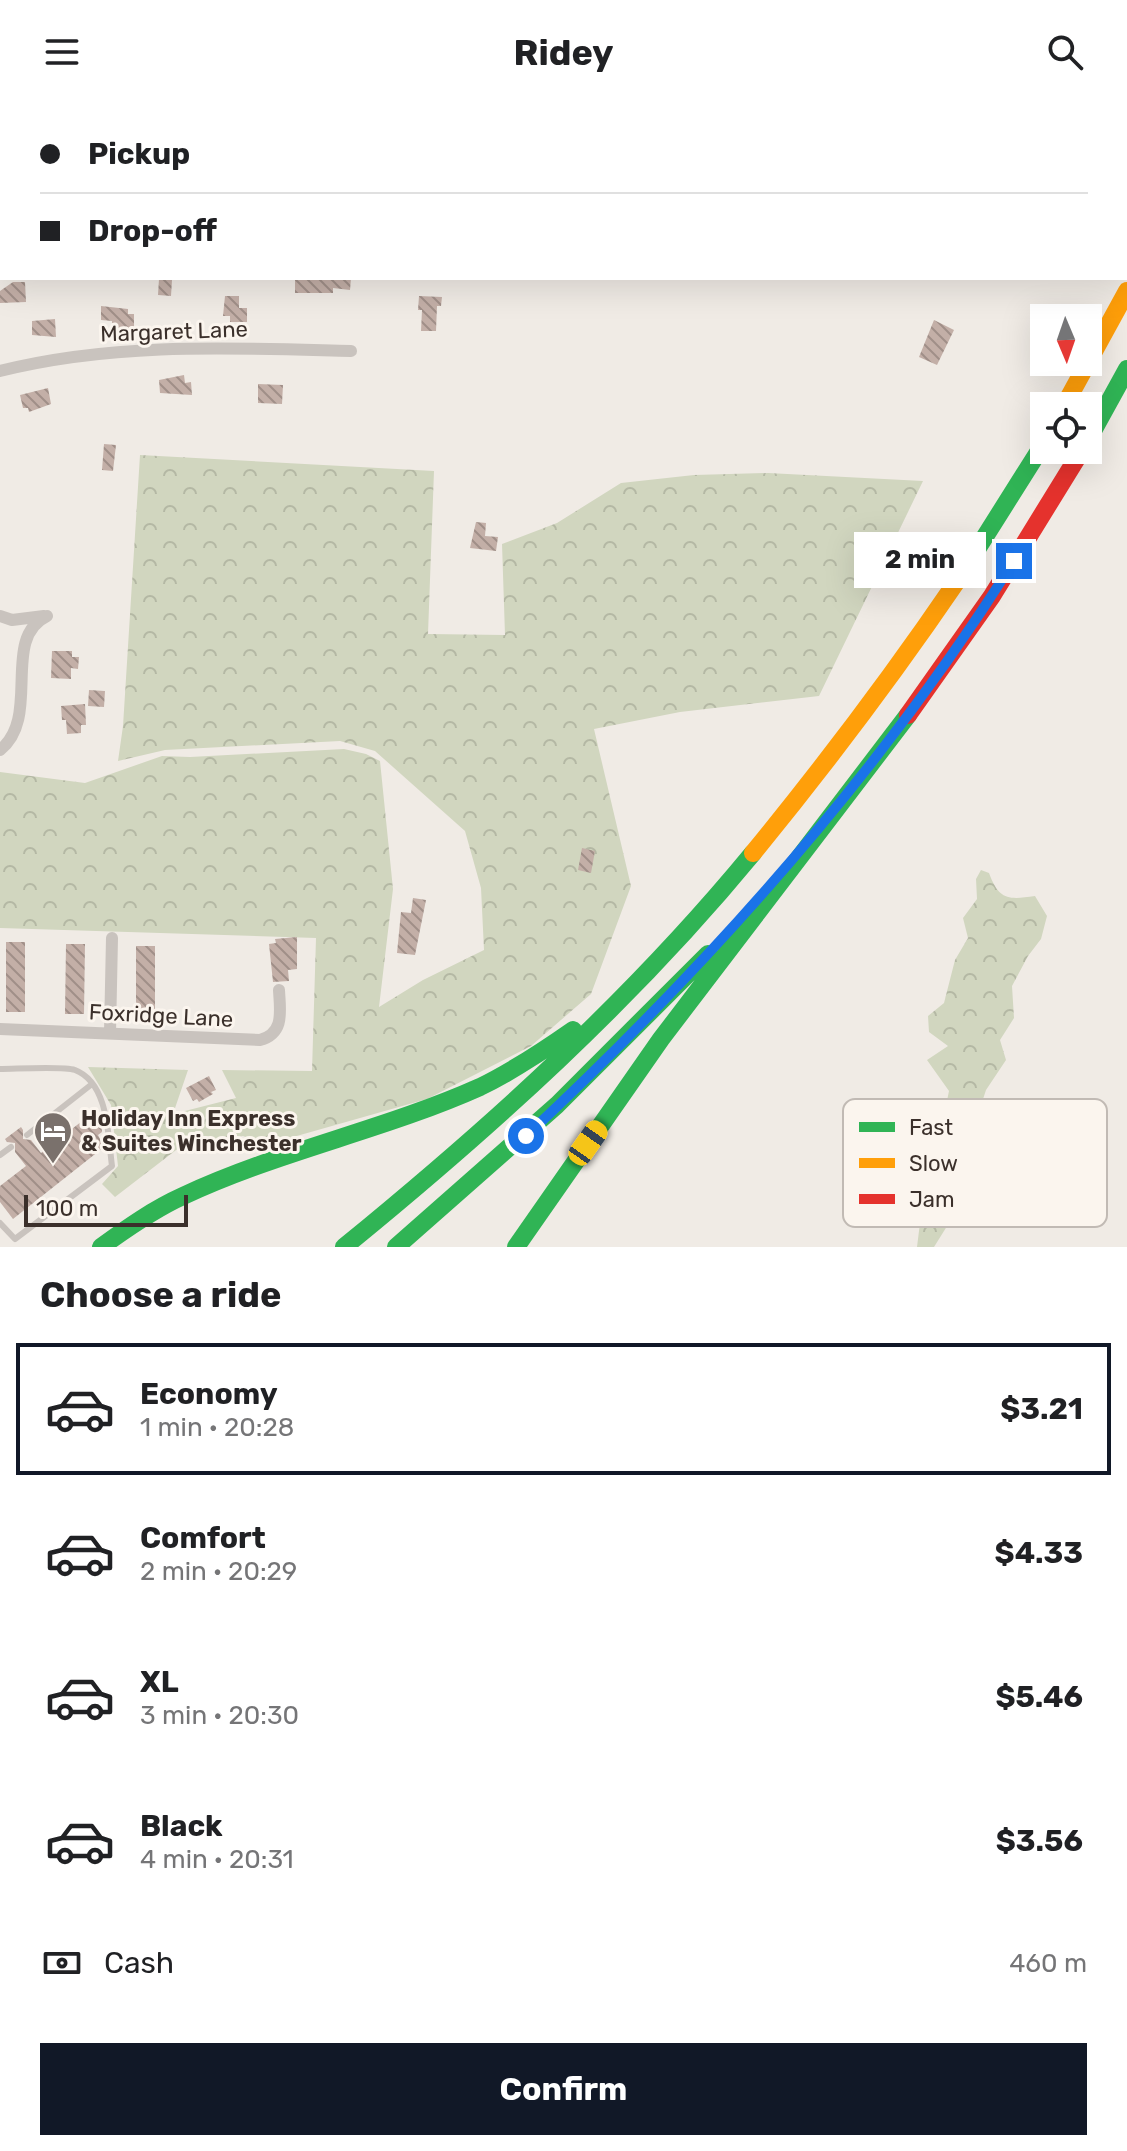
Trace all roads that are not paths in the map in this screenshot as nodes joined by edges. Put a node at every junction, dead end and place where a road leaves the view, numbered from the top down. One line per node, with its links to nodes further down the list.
1 (1127, 291): 5 (highway)
2 (351, 351): 4 (street, Margaret Lane)
3 (1127, 369): 6 (highway)
4 (0, 371)
5 (1072, 392)
6 (1102, 415)
7 (1031, 464): 12 (highway)
8 (1073, 464): 11 (highway)
9 (0, 616): 10 (street)
10 (0, 750)
11 (851, 788): 25 (highway); 26 (highway)
12 (747, 861): 23 (highway); 24 (highway)
13 (112, 938): 16 (street)
14 (279, 990): 16 (street, Foxridge Lane)
15 (0, 1029): 16 (street, Foxridge Lane)
16 (110, 1033)
17 (0, 1069): 18 (lane)
18 (92, 1084): 19 (lane); 22 (lane)
19 (27, 1135)
20 (11, 1147): 21 (lane)
21 (0, 1155)
22 (0, 1223)
23 (101, 1247)
24 (344, 1247)
25 (396, 1247)
26 (516, 1247)

